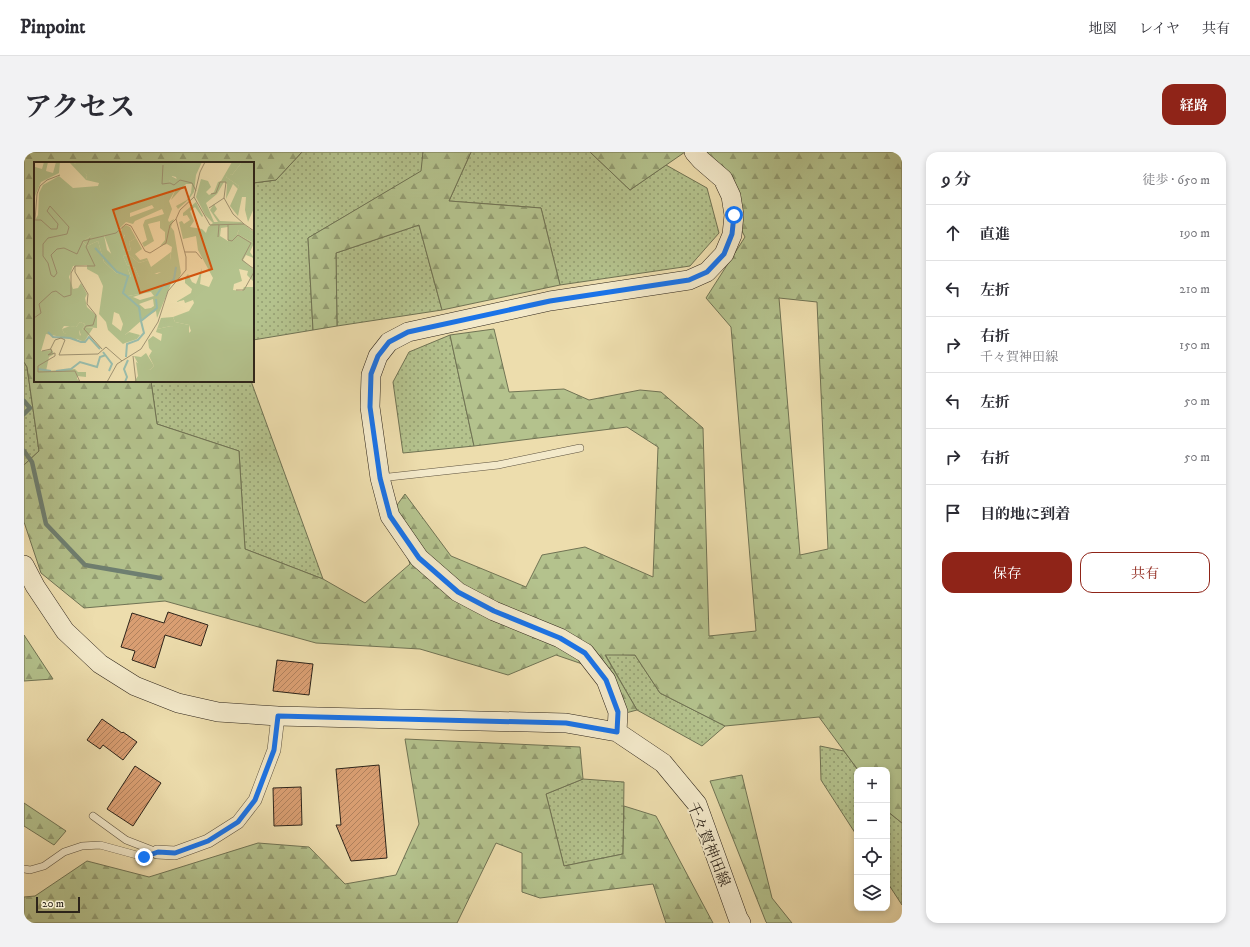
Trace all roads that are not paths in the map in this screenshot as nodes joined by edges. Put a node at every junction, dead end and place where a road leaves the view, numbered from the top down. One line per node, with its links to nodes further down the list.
1 (694, 152): 3 (street)
2 (580, 448): 3 (lane)
3 (380, 478): 6 (street)
4 (24, 565): 5 (street, 千々賀神田線)
5 (278, 716): 6 (street, 千々賀神田線); 8 (street)
6 (617, 732): 10 (street, 千々賀神田線)
7 (93, 816): 8 (lane)
8 (158, 852): 9 (lane)
9 (24, 869)
10 (741, 923)

